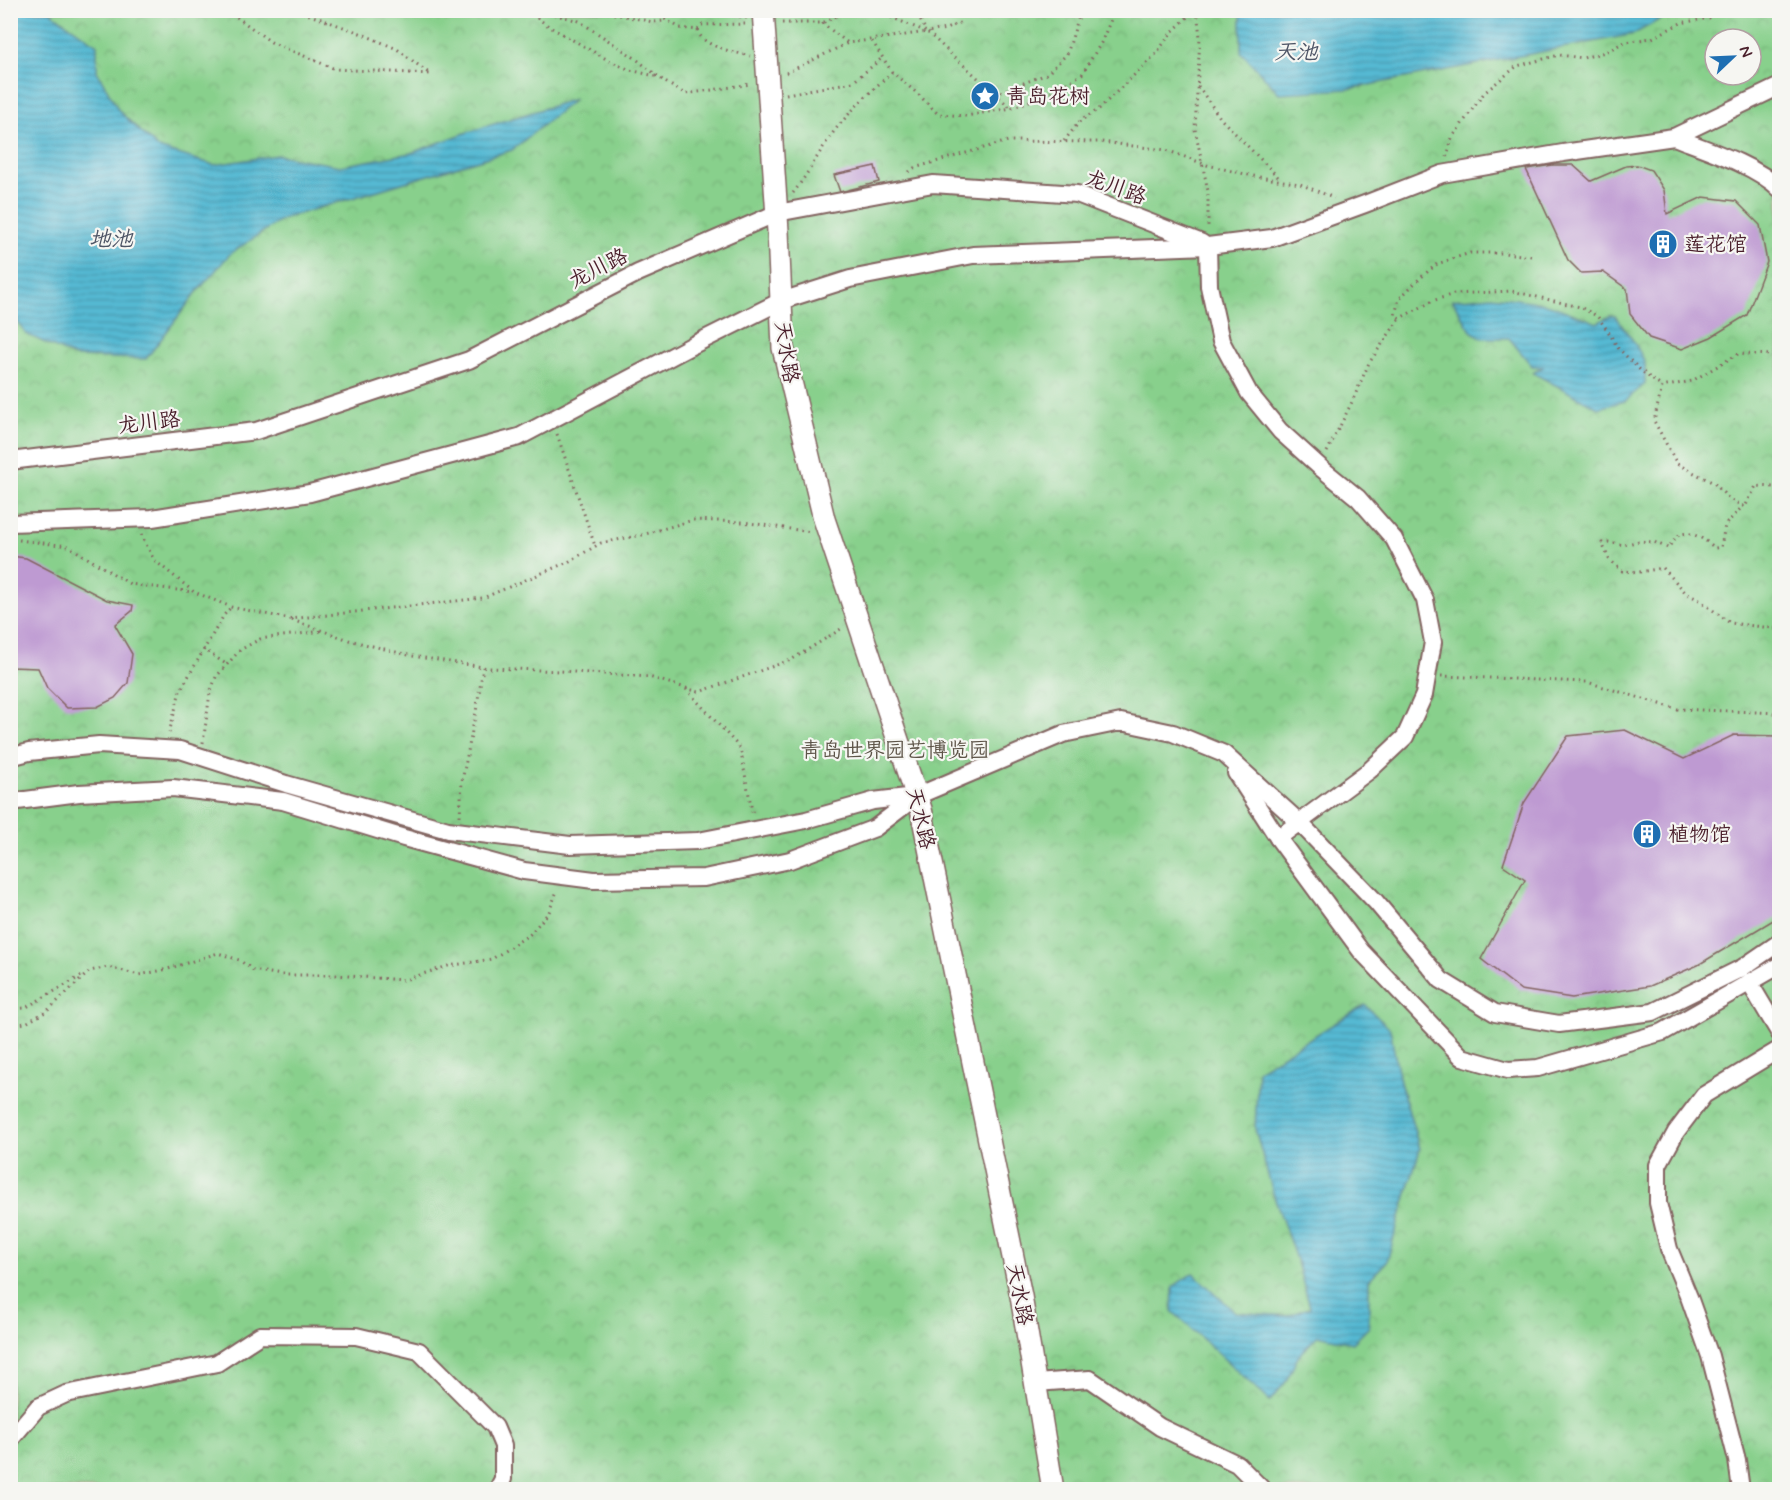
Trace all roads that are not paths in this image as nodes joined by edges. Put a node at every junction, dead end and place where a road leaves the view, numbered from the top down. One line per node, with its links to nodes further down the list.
1 (764, 19): 5 (street, 天水路)
2 (1779, 86): 3 (street)
3 (1674, 137): 4 (street); 6 (street)
4 (1779, 189)
5 (777, 213): 6 (street, 龙川路); 7 (street, 天水路); 8 (street, 龙川路)
6 (1208, 246): 7 (street); 14 (street)
7 (781, 301): 9 (street); 12 (street, 天水路)
8 (10, 461)
9 (10, 523)
10 (1224, 754): 12 (street); 14 (street); 15 (street)
11 (10, 757): 12 (street)
12 (917, 796): 13 (street); 21 (street, 天水路)
13 (10, 802)
14 (1299, 822): 15 (street); 16 (street)
15 (1278, 838): 18 (street)
16 (1779, 942)
17 (1779, 965): 18 (street)
18 (1749, 982): 19 (street)
19 (1779, 1034)
20 (1779, 1049): 26 (street)
21 (1036, 1383): 24 (street, 天水路); 25 (street)
22 (10, 1440): 23 (street)
23 (497, 1490)
24 (1053, 1490)
25 (1263, 1490)
26 (1741, 1490)

